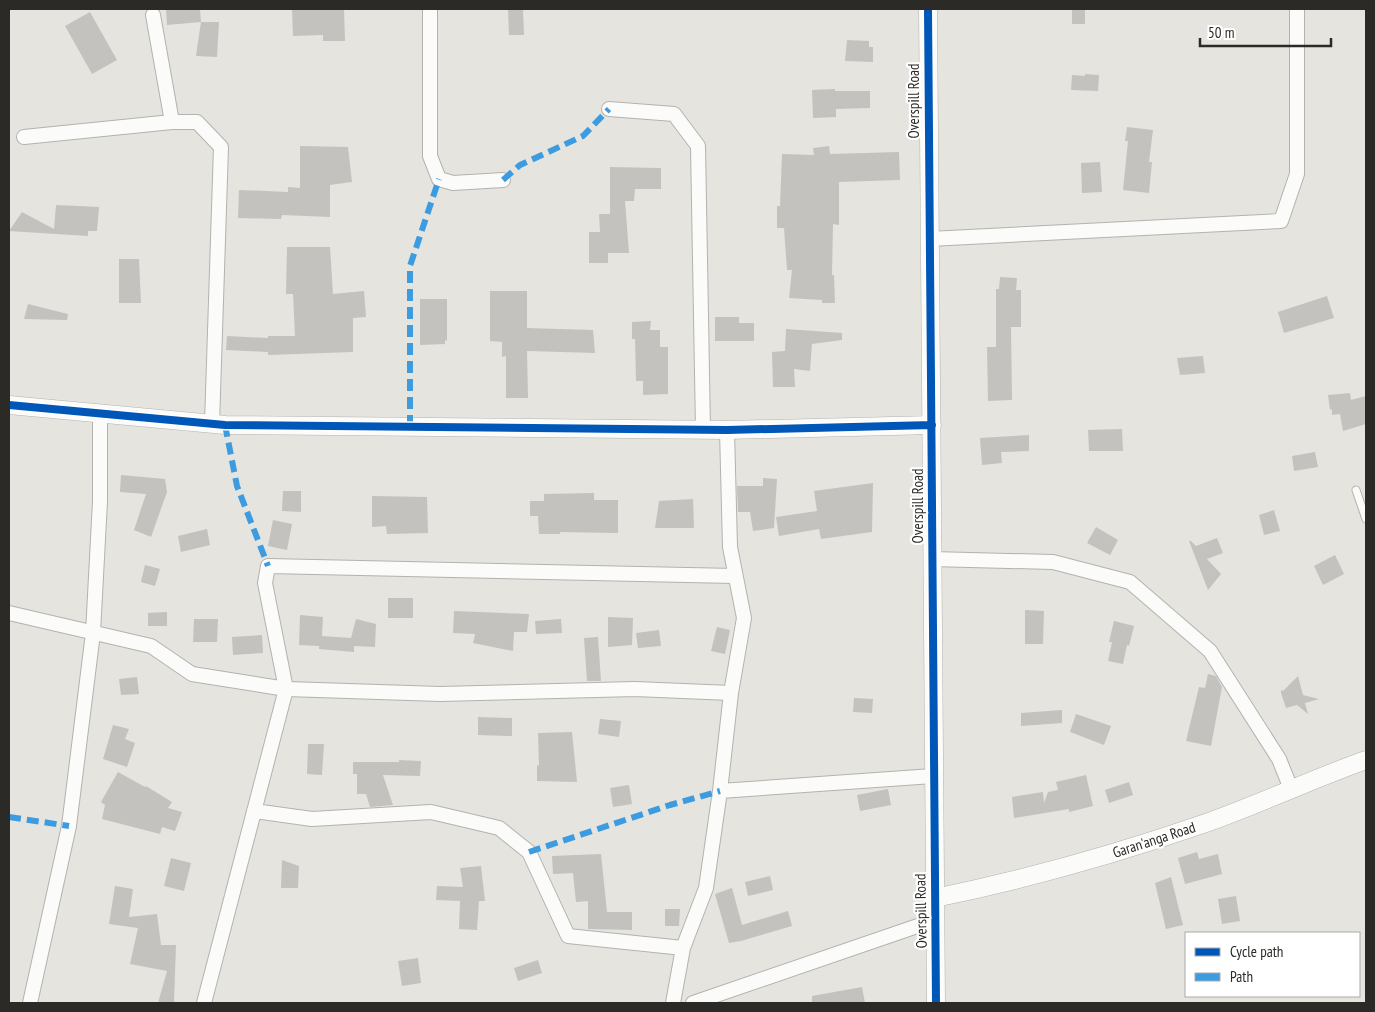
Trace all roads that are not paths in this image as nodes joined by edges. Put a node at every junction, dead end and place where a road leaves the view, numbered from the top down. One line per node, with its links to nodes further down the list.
1 (430, 9): 8 (street)
2 (928, 9): 9 (street, Overspill Road)
3 (1297, 9): 9 (street)
4 (153, 15): 6 (street)
5 (609, 109): 14 (street)
6 (172, 122): 7 (street); 12 (street)
7 (24, 137)
8 (503, 180)
9 (929, 239): 13 (street, Overspill Road)
10 (9, 405): 11 (street)
11 (100, 414): 12 (street); 21 (street)
12 (212, 424): 14 (street)
13 (932, 425): 15 (street); 18 (street, Overspill Road)
14 (703, 429): 15 (street)
15 (727, 430): 19 (street)
16 (1356, 490): 17 (lane)
17 (1366, 519)
18 (931, 559): 25 (street, Overspill Road); 26 (street)
19 (735, 576): 22 (street); 23 (street)
20 (9, 613): 21 (street)
21 (93, 634): 22 (street); 32 (street)
22 (286, 689): 23 (street); 28 (street)
23 (730, 693): 27 (street)
24 (1366, 760): 26 (street, Garan'anga Road)
25 (933, 776): 27 (street); 29 (street, Overspill Road)
26 (1292, 790): 29 (street, Garan'anga Road)
27 (720, 791): 31 (street)
28 (254, 811): 31 (street); 33 (street)
29 (935, 898): 30 (street, Overspill Road)
30 (935, 920): 35 (street); 36 (street, Overspill Road)
31 (683, 948): 34 (street)
32 (30, 1003)
33 (204, 1003)
34 (673, 1003)
35 (692, 1003)
36 (936, 1003)

